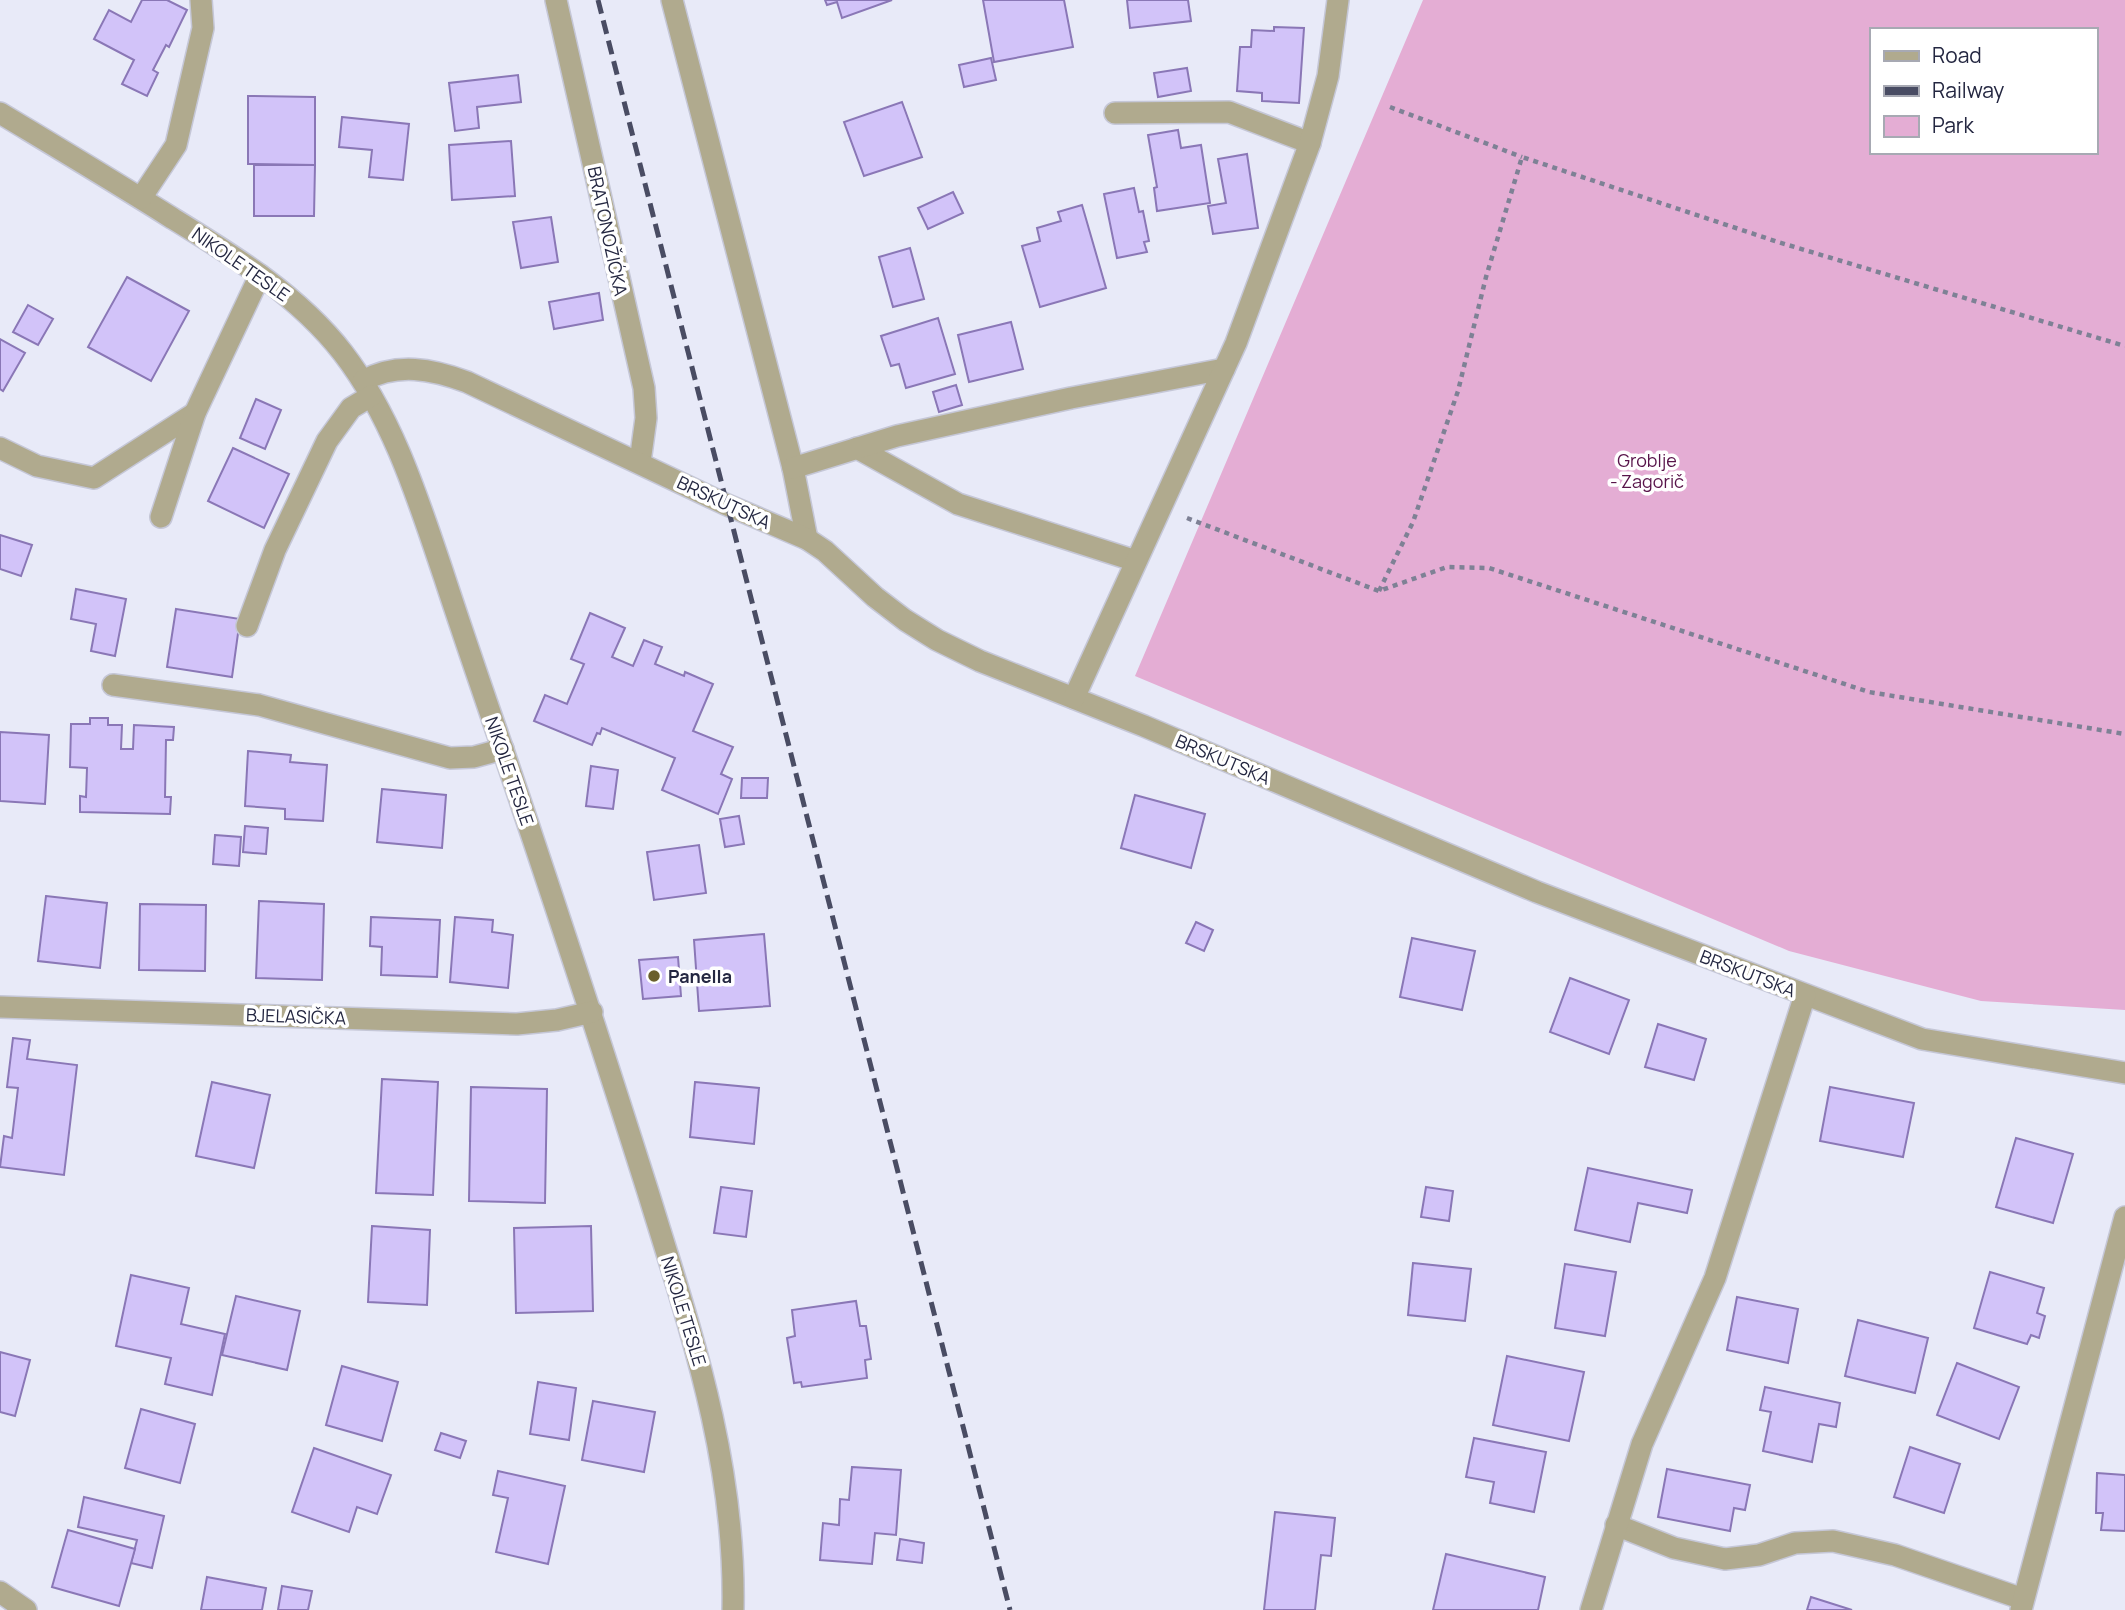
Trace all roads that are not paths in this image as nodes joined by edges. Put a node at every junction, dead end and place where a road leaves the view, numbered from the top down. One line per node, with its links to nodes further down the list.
1 (201, 0): 8 (street)
2 (555, 0): 15 (street, BRATONOŽIĆKA)
3 (672, 0): 16 (street)
4 (1338, 0): 7 (street)
5 (0, 113): 8 (street, NIKOLE TESLE)
6 (1115, 113): 7 (street)
7 (1310, 143): 10 (street)
8 (141, 198): 9 (street, NIKOLE TESLE)
9 (260, 275): 11 (street, NIKOLE TESLE); 12 (street)
10 (1224, 369): 14 (street); 19 (street)
11 (367, 388): 15 (street, BRSKUTSKA); 20 (street); 23 (street, NIKOLE TESLE)
12 (195, 413): 13 (street); 17 (street)
13 (0, 448)
14 (857, 448): 16 (street); 19 (street)
15 (640, 462): 18 (street, BRSKUTSKA)
16 (793, 468): 18 (street)
17 (161, 517)
18 (807, 539): 22 (street, BRSKUTSKA)
19 (1136, 561): 22 (street)
20 (247, 626)
21 (113, 685): 23 (street)
22 (1074, 698): 24 (street, BRSKUTSKA)
23 (502, 749): 26 (street, NIKOLE TESLE)
24 (1805, 995): 27 (street, BRSKUTSKA); 29 (street)
25 (0, 1007): 26 (street, BJELASIČKA)
26 (592, 1012): 33 (street, NIKOLE TESLE)
27 (2125, 1073)
28 (2125, 1217): 31 (street)
29 (1616, 1525): 31 (street); 34 (street)
30 (0, 1592): 32 (street)
31 (2022, 1604)
32 (26, 1610)
33 (733, 1610)
34 (1591, 1610)

